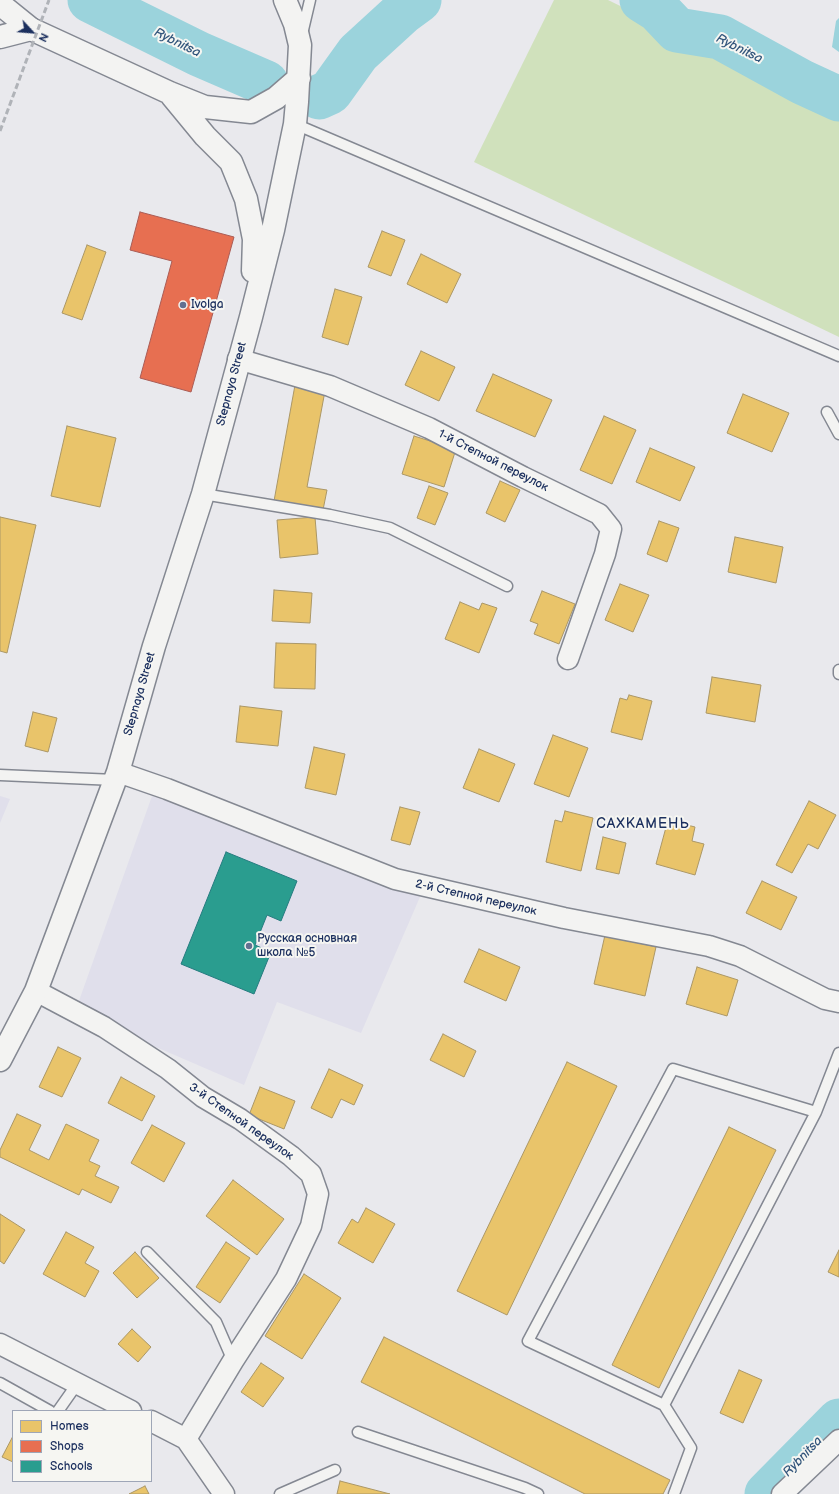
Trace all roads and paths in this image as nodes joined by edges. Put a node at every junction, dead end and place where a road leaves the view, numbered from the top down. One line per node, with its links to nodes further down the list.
1 (285, 0): 6 (main road, Stepnaya Street)
2 (310, 0): 6 (lane)
3 (0, 4): 4 (main road)
4 (31, 29): 5 (main road); 8 (main road)
5 (0, 37)
6 (300, 45): 7 (main road, Stepnaya Street)
7 (299, 78): 8 (main road); 9 (main road, Stepnaya Street)
8 (170, 93): 10 (main road, Stepnaya Street)
9 (295, 124): 10 (main road, Stepnaya Street); 11 (lane)
10 (251, 317): 12 (main road, Stepnaya Street)
11 (839, 356)
12 (238, 359): 15 (main road, Stepnaya Street); 17 (street, 1-й Степной переулок)
13 (827, 412): 14 (lane)
14 (839, 434)
15 (203, 494): 16 (lane); 21 (main road, Stepnaya Street)
16 (507, 586)
17 (568, 659)
18 (839, 670): 19 (lane)
19 (839, 674)
20 (0, 775): 21 (lane)
21 (116, 776): 22 (main road, Stepnaya Street); 23 (street, 2-й Степной переулок)
22 (36, 991): 25 (main road, Stepnaya Street); 29 (street, 3-й Степной переулок)
23 (839, 1002)
24 (839, 1053): 26 (lane)
25 (0, 1060)
26 (816, 1112): 32 (lane); 32 (lane)
27 (147, 1252): 29 (lane)
28 (0, 1344): 31 (street)
29 (233, 1361): 38 (street, 3-й Степной переулок)
30 (0, 1383): 33 (lane)
31 (78, 1384): 34 (lane); 35 (street)
32 (664, 1405): 44 (lane)
33 (48, 1410)
34 (59, 1410)
35 (129, 1410)
36 (152, 1422): 38 (street)
37 (358, 1432): 43 (lane)
38 (186, 1439): 41 (street)
39 (839, 1440): 45 (street)
40 (335, 1470): 42 (lane)
41 (224, 1494)
42 (280, 1494)
43 (538, 1494)
44 (674, 1494)
45 (782, 1494)

